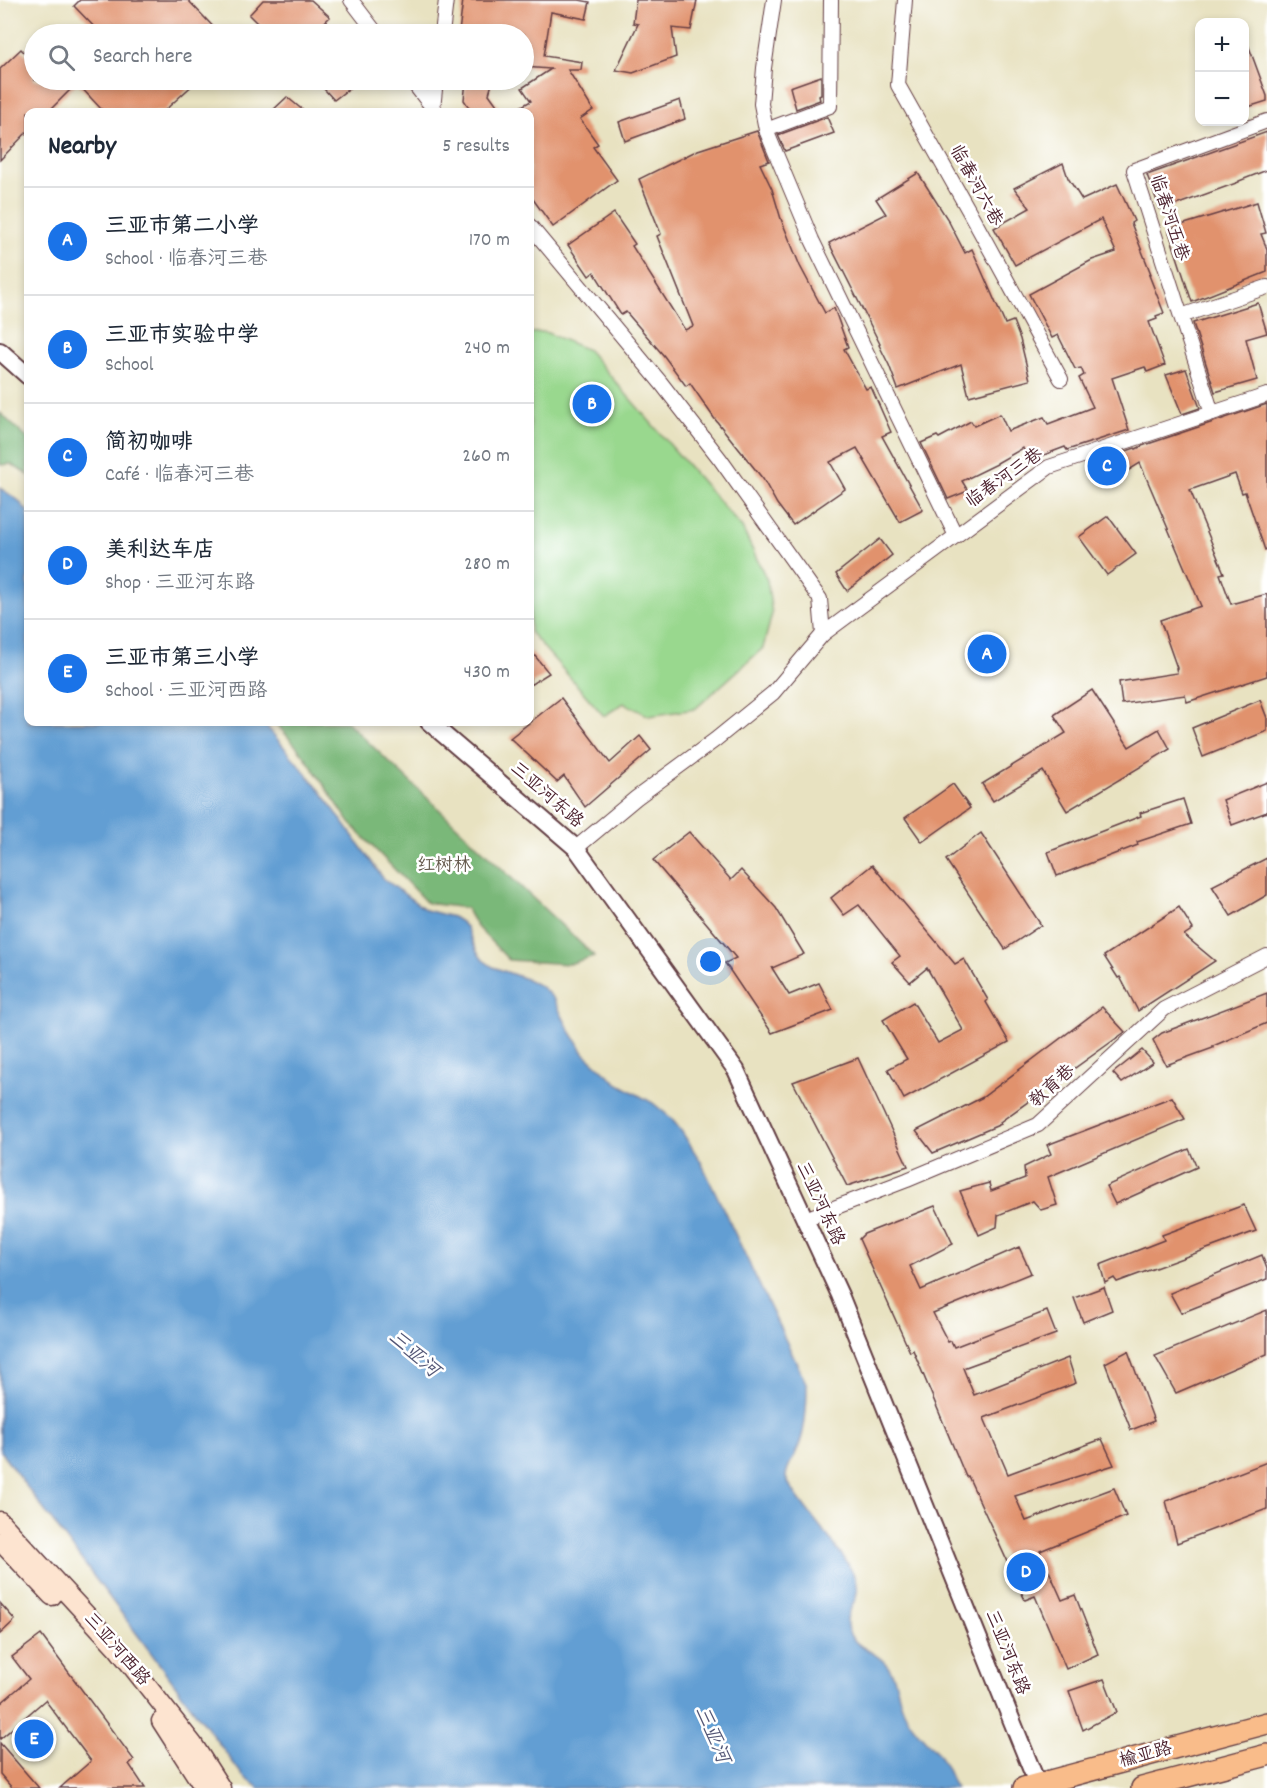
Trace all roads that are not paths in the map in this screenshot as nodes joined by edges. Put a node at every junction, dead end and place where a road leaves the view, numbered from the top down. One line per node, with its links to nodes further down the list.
1 (351, 0): 6 (street)
2 (446, 0): 7 (street)
3 (774, 0): 13 (street)
4 (831, 0): 13 (street)
5 (905, 0): 19 (street, 临春河六巷)
6 (369, 24)
7 (443, 24)
8 (418, 90): 10 (street)
9 (435, 90): 11 (street)
10 (432, 108)
11 (434, 108)
12 (1267, 121): 16 (street, 临春河五巷)
13 (766, 130): 22 (street)
14 (534, 231): 23 (street)
15 (1267, 287): 16 (street)
16 (1181, 316): 21 (street, 临春河五巷)
17 (0, 351): 18 (street)
18 (24, 372)
19 (1061, 379)
20 (1267, 395): 21 (street, 临春河三巷)
21 (1212, 413): 22 (street, 临春河三巷)
22 (956, 536): 23 (street, 临春河三巷)
23 (823, 634): 25 (street, 临春河三巷)
24 (434, 726): 25 (street, 三亚河东路)
25 (576, 848): 27 (street, 三亚河东路)
26 (1267, 956): 27 (street, 教育巷)
27 (805, 1219): 32 (street, 三亚河东路)
28 (0, 1521): 34 (main road, 三亚河西路)
29 (0, 1541): 33 (main road, 三亚河西路)
30 (1267, 1723): 32 (main road, 榆亚路)
31 (1267, 1755): 35 (main road, 榆亚路)
32 (1034, 1787)
33 (204, 1788)
34 (221, 1788)
35 (1142, 1788)

